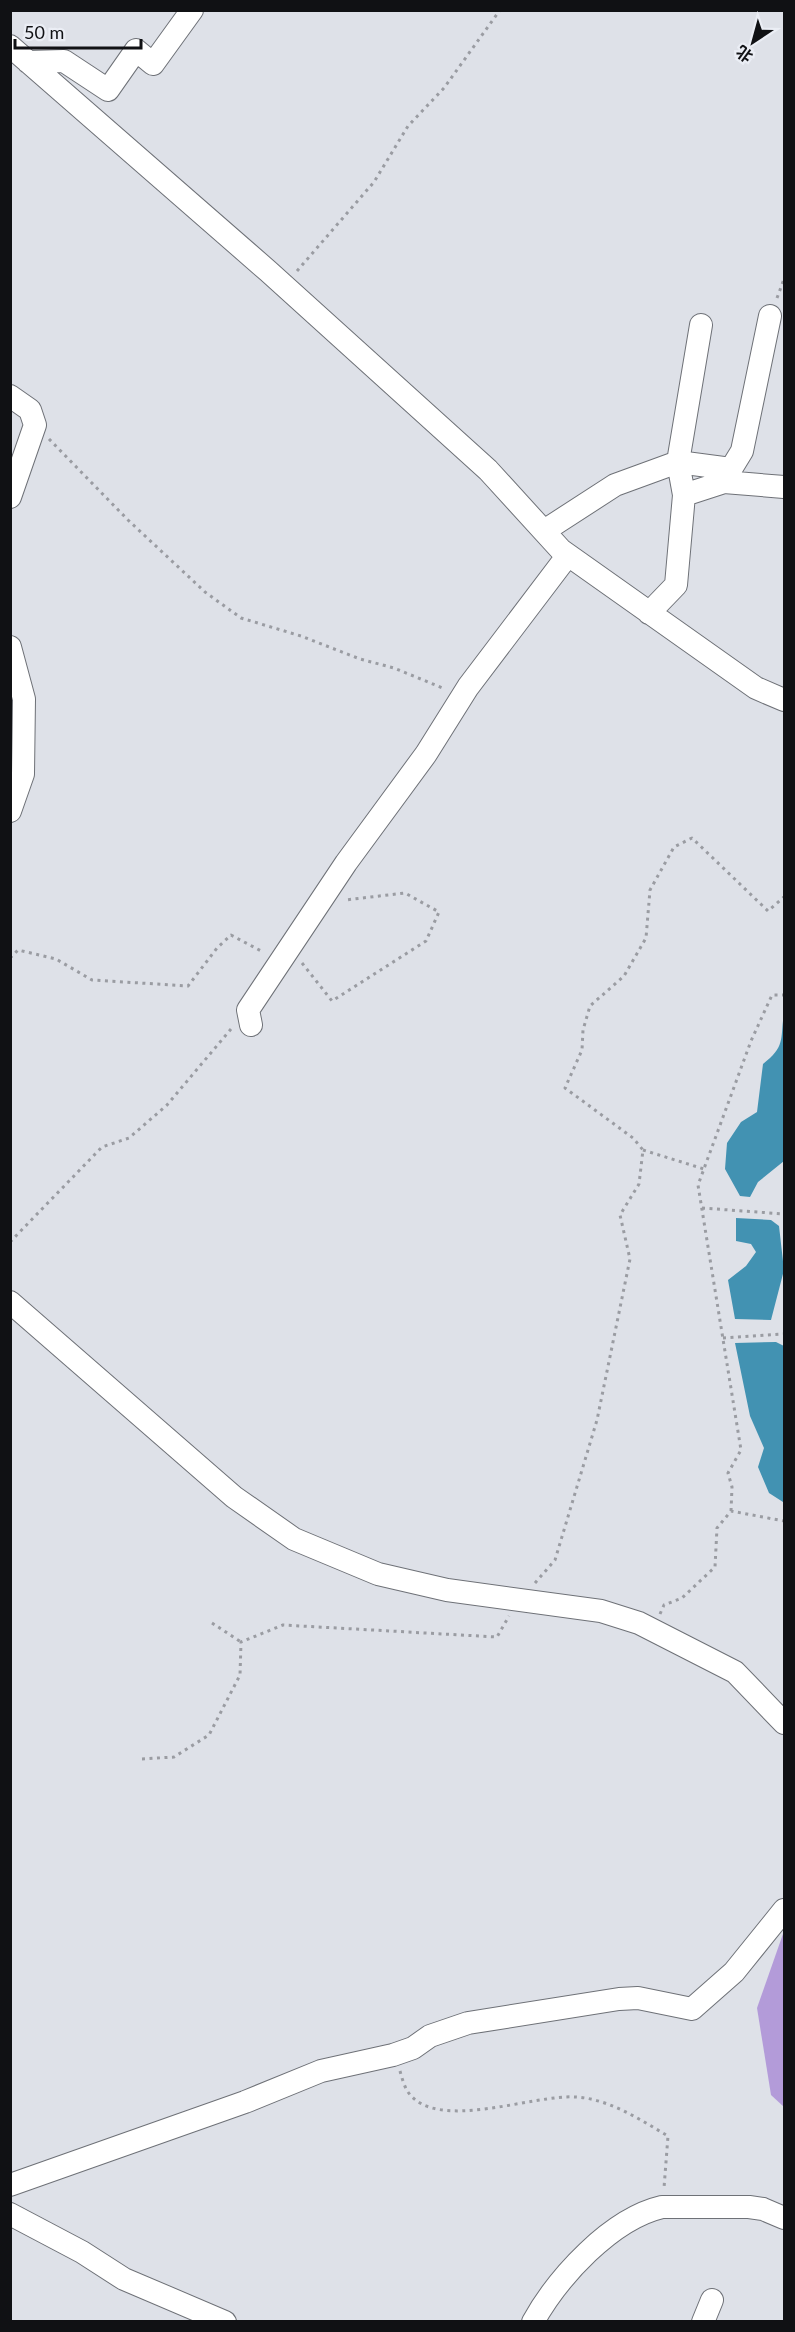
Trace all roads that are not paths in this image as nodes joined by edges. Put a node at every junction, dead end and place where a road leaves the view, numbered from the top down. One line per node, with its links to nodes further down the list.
1 (192, 10): 3 (street)
2 (10, 46): 3 (street)
3 (28, 62): 11 (street)
4 (770, 316): 7 (street)
5 (701, 326): 7 (street)
6 (10, 396): 10 (street)
7 (678, 462): 9 (street); 11 (street)
8 (784, 486): 9 (street)
9 (684, 495): 13 (street)
10 (10, 497)
11 (544, 531): 12 (street)
12 (568, 555): 13 (street); 17 (street)
13 (649, 614): 15 (street)
14 (10, 647): 16 (street)
15 (784, 700)
16 (11, 806)
17 (250, 1018)
18 (10, 1302): 19 (street)
19 (781, 1711)
20 (784, 1910): 21 (street)
21 (10, 2185)
22 (10, 2214): 25 (street)
23 (784, 2218): 26 (street)
24 (712, 2300): 27 (street)
25 (225, 2322)
26 (533, 2322)
27 (703, 2322)

